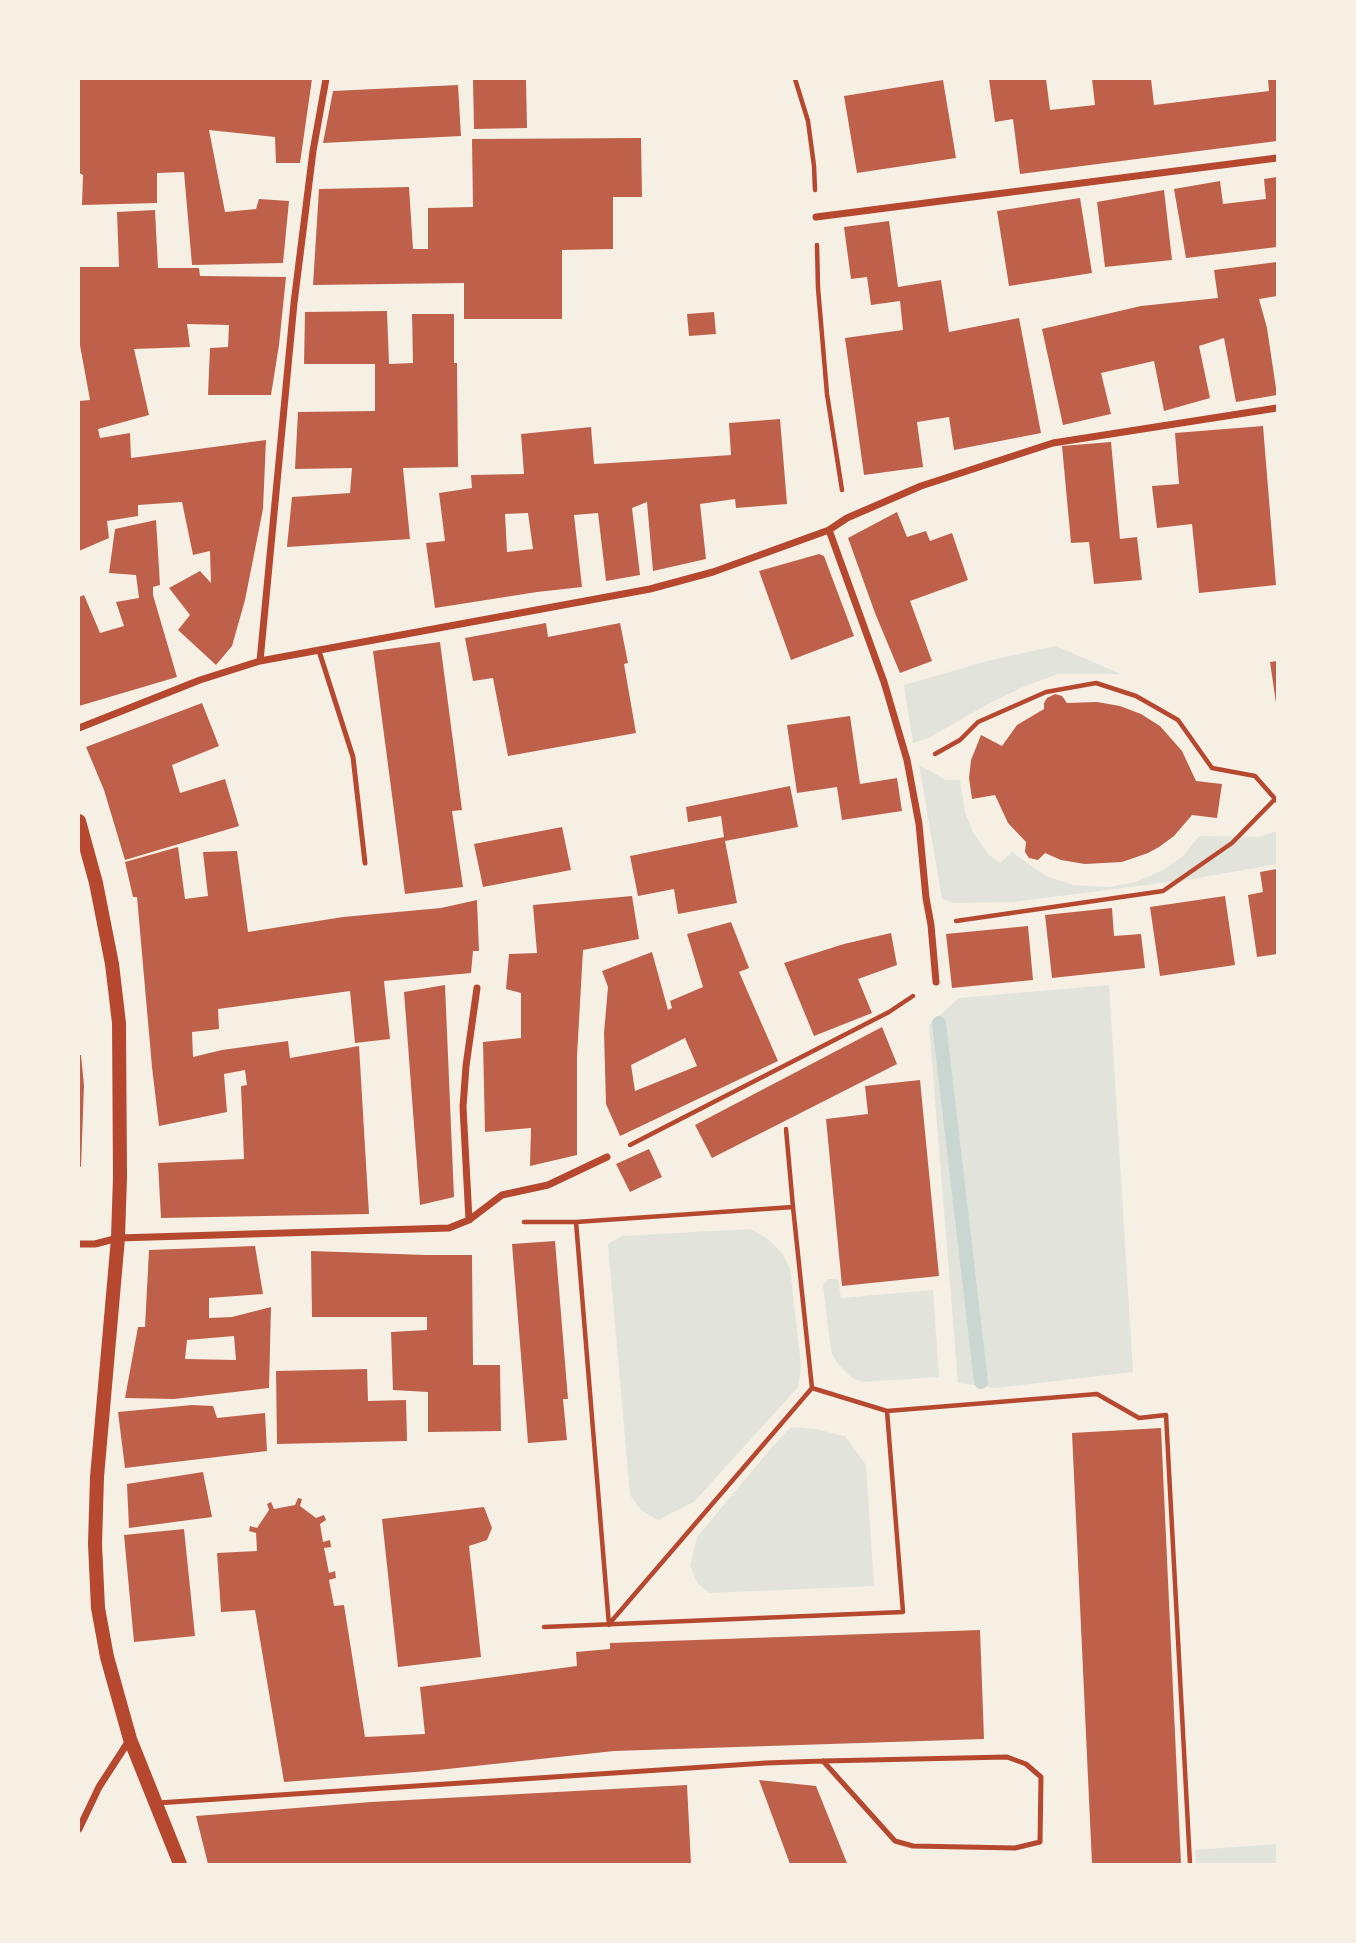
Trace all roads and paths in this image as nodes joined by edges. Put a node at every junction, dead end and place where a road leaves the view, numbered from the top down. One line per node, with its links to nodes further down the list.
1 (326, 79): 9 (street)
2 (795, 79): 4 (path)
3 (1277, 158): 4 (street)
4 (816, 216): 6 (path)
5 (1277, 408): 6 (street)
6 (846, 518): 7 (street)
7 (829, 530): 8 (street); 11 (street)
8 (319, 651): 9 (street); 14 (lane)
9 (260, 660): 10 (street)
10 (79, 728)
11 (907, 760): 12 (path); 15 (street)
12 (1276, 800): 15 (path)
13 (79, 821): 24 (main road)
14 (365, 863)
15 (931, 925): 16 (street)
16 (936, 982): 19 (path)
17 (477, 988): 21 (street)
18 (786, 1129): 20 (path)
19 (607, 1157): 21 (street)
20 (793, 1206): 23 (path); 26 (path)
21 (469, 1220): 24 (street)
22 (523, 1222): 23 (path)
23 (576, 1222): 28 (path)
24 (118, 1238): 25 (street); 30 (main road)
25 (79, 1244)
26 (812, 1388): 27 (path); 28 (path)
27 (887, 1411): 28 (path); 35 (path)
28 (608, 1625): 29 (path)
29 (544, 1627)
30 (130, 1739): 32 (main road); 33 (street)
31 (823, 1761): 31 (lane); 32 (lane)
32 (157, 1803): 34 (main road)
33 (79, 1829)
34 (180, 1864)
35 (1190, 1864)

